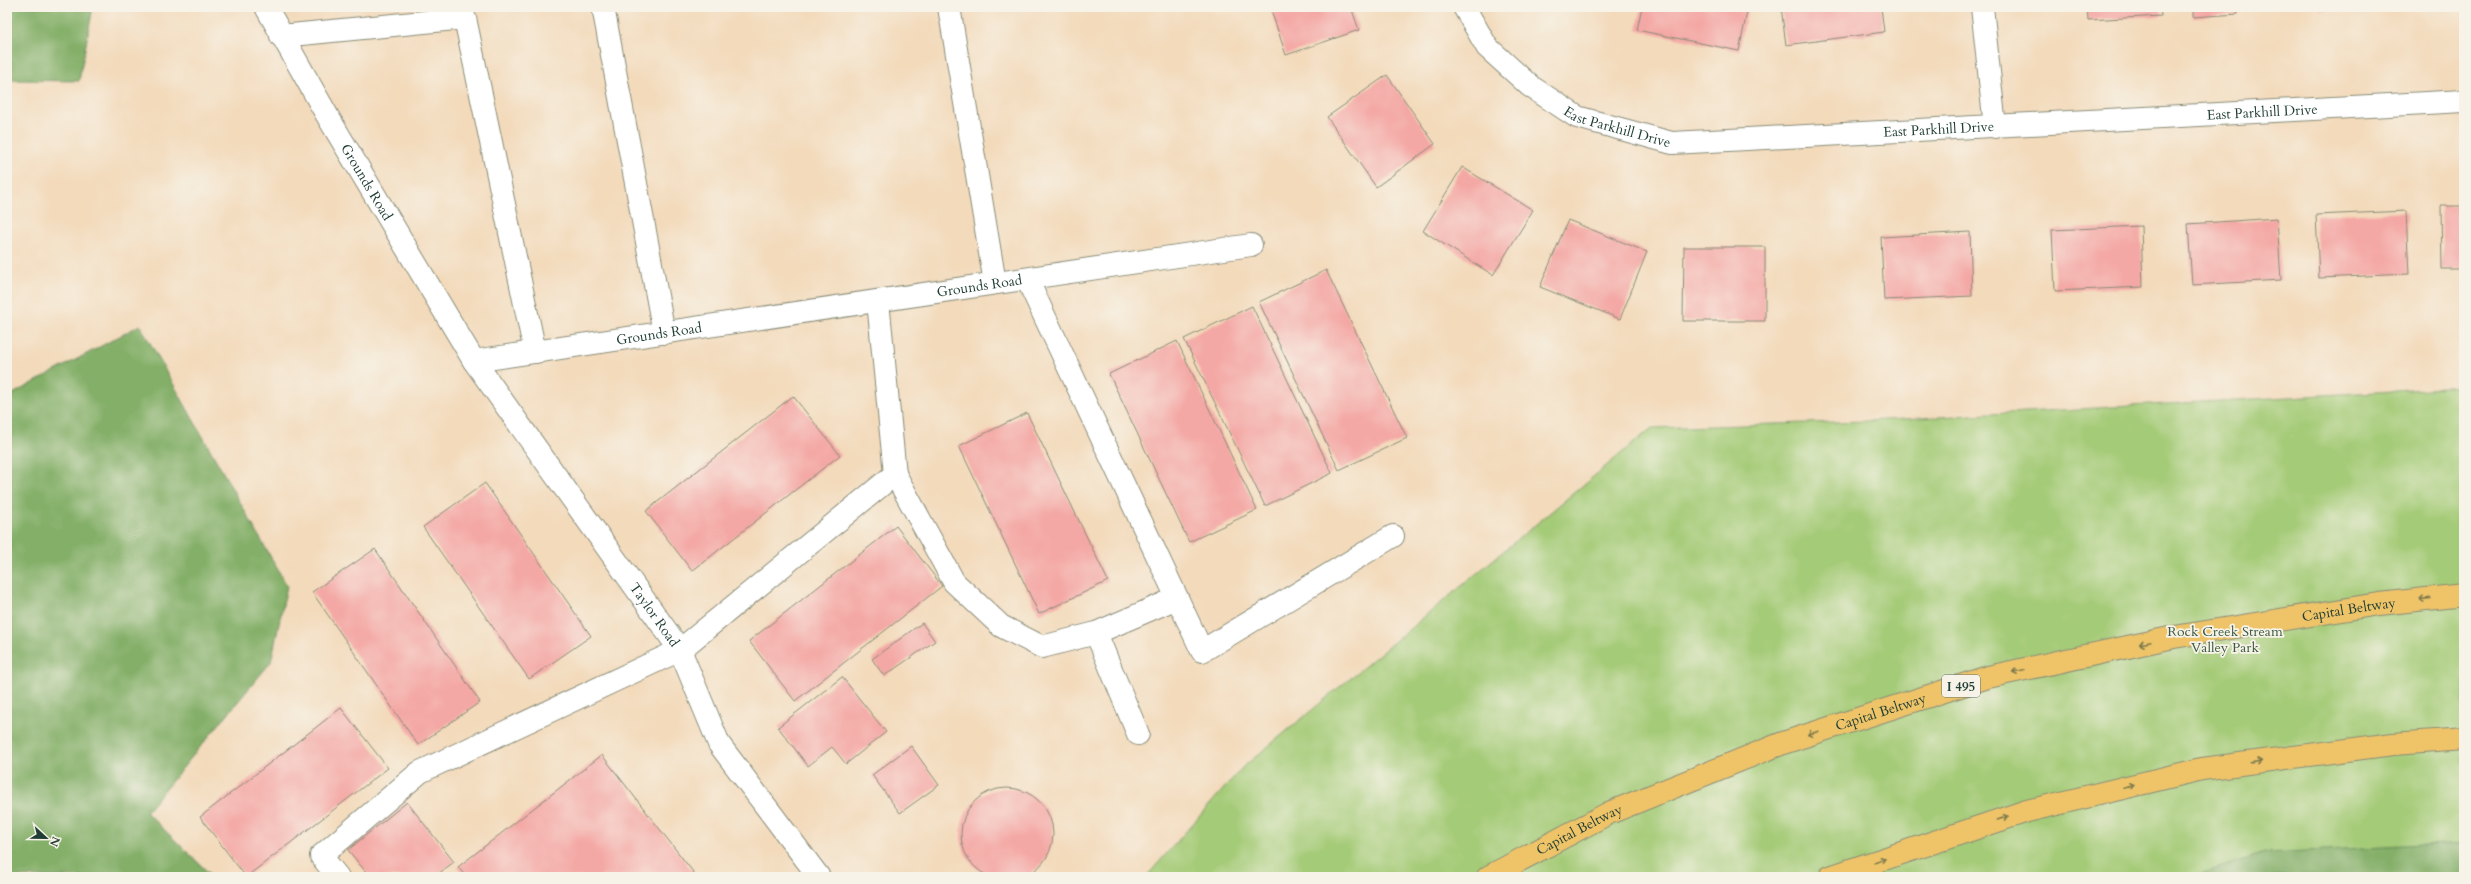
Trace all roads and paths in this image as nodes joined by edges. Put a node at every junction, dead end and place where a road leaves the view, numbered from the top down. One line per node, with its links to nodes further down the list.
1 (266, 7): 6 (street, Grounds Road)
2 (602, 7): 13 (street)
3 (949, 7): 11 (street)
4 (1464, 7): 8 (street, East Parkhill Drive)
5 (1982, 7): 8 (street)
6 (281, 36): 14 (street); 15 (street, Grounds Road)
7 (2464, 101): 8 (street, East Parkhill Drive)
8 (1995, 127)
9 (1251, 245): 10 (street, Grounds Road)
10 (1027, 279): 11 (street, Grounds Road); 19 (street)
11 (995, 283): 12 (street, Grounds Road)
12 (878, 301): 13 (street, Grounds Road); 16 (street)
13 (664, 333): 14 (street, Grounds Road)
14 (535, 352): 15 (street, Grounds Road)
15 (474, 361): 21 (street, Taylor Road)
16 (895, 474): 20 (street); 21 (street)
17 (1393, 536): 19 (street)
18 (2464, 595): 26 (highway, Capital Beltway / I 495, one-way to 26)
19 (1178, 598): 20 (street)
20 (1096, 633): 22 (street)
21 (680, 650): 24 (street); 25 (street, Taylor Road)
22 (1138, 734)
23 (2464, 739): 27 (highway, one-way to 23)
24 (338, 877)
25 (819, 877)
26 (1488, 877)
27 (1830, 877)

